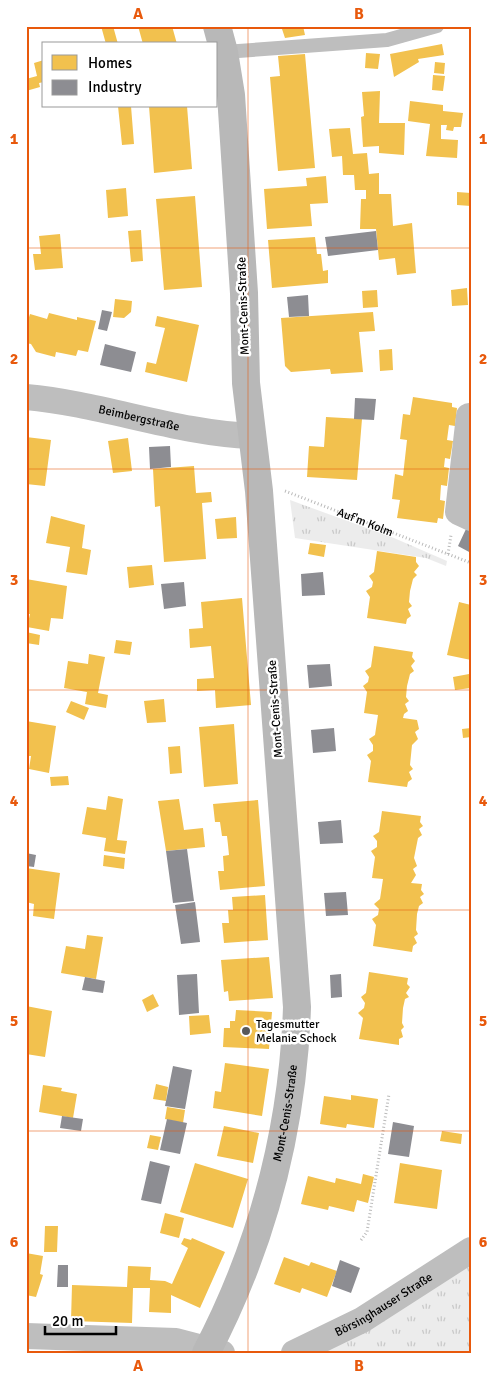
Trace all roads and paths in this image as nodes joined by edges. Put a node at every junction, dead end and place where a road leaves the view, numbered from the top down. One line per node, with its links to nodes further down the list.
1 (217, 26): 3 (main road, Mont-Cenis-Straße)
2 (437, 26): 3 (lane)
3 (224, 52): 6 (main road, Mont-Cenis-Straße)
4 (26, 396): 6 (street, Beimbergstraße)
5 (470, 416): 8 (street)
6 (252, 436): 7 (main road, Mont-Cenis-Straße)
7 (259, 491): 10 (path, Auf'm Kolm); 17 (main road, Mont-Cenis-Straße)
8 (471, 518)
9 (450, 543): 10 (path)
10 (448, 554): 11 (path, Auf'm Kolm)
11 (471, 563)
12 (389, 1094): 13 (path)
13 (361, 1240)
14 (471, 1250): 18 (street, Börsinghauser Straße)
15 (26, 1336): 16 (street)
16 (145, 1346): 17 (street)
17 (212, 1351)
18 (294, 1353)

